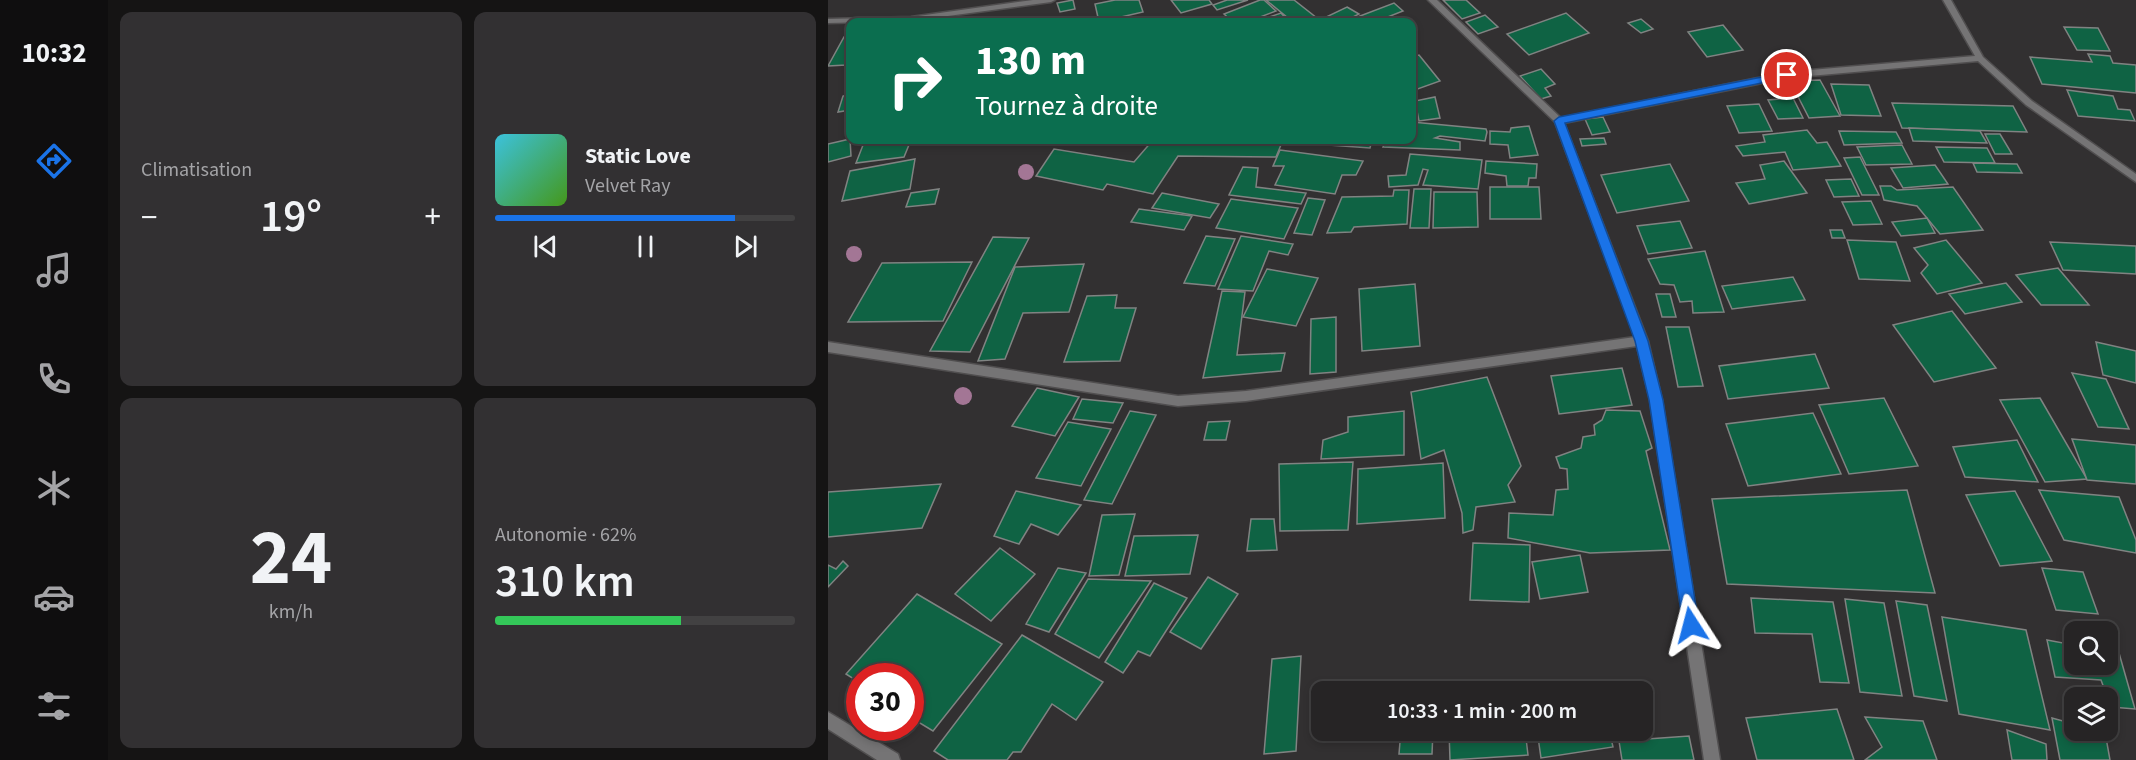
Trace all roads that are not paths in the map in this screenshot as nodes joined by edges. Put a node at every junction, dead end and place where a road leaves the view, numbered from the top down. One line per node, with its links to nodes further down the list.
1 (1051, 0): 4 (street)
2 (1432, 0): 8 (street)
3 (1947, 0): 7 (street)
4 (918, 18)
5 (828, 21): 6 (street)
6 (846, 21)
7 (1980, 58): 8 (street); 9 (street)
8 (1559, 121): 10 (street)
9 (2136, 179)
10 (1642, 341): 11 (street); 14 (street)
11 (828, 347)
12 (828, 720): 13 (street)
13 (892, 760)
14 (1712, 760)

